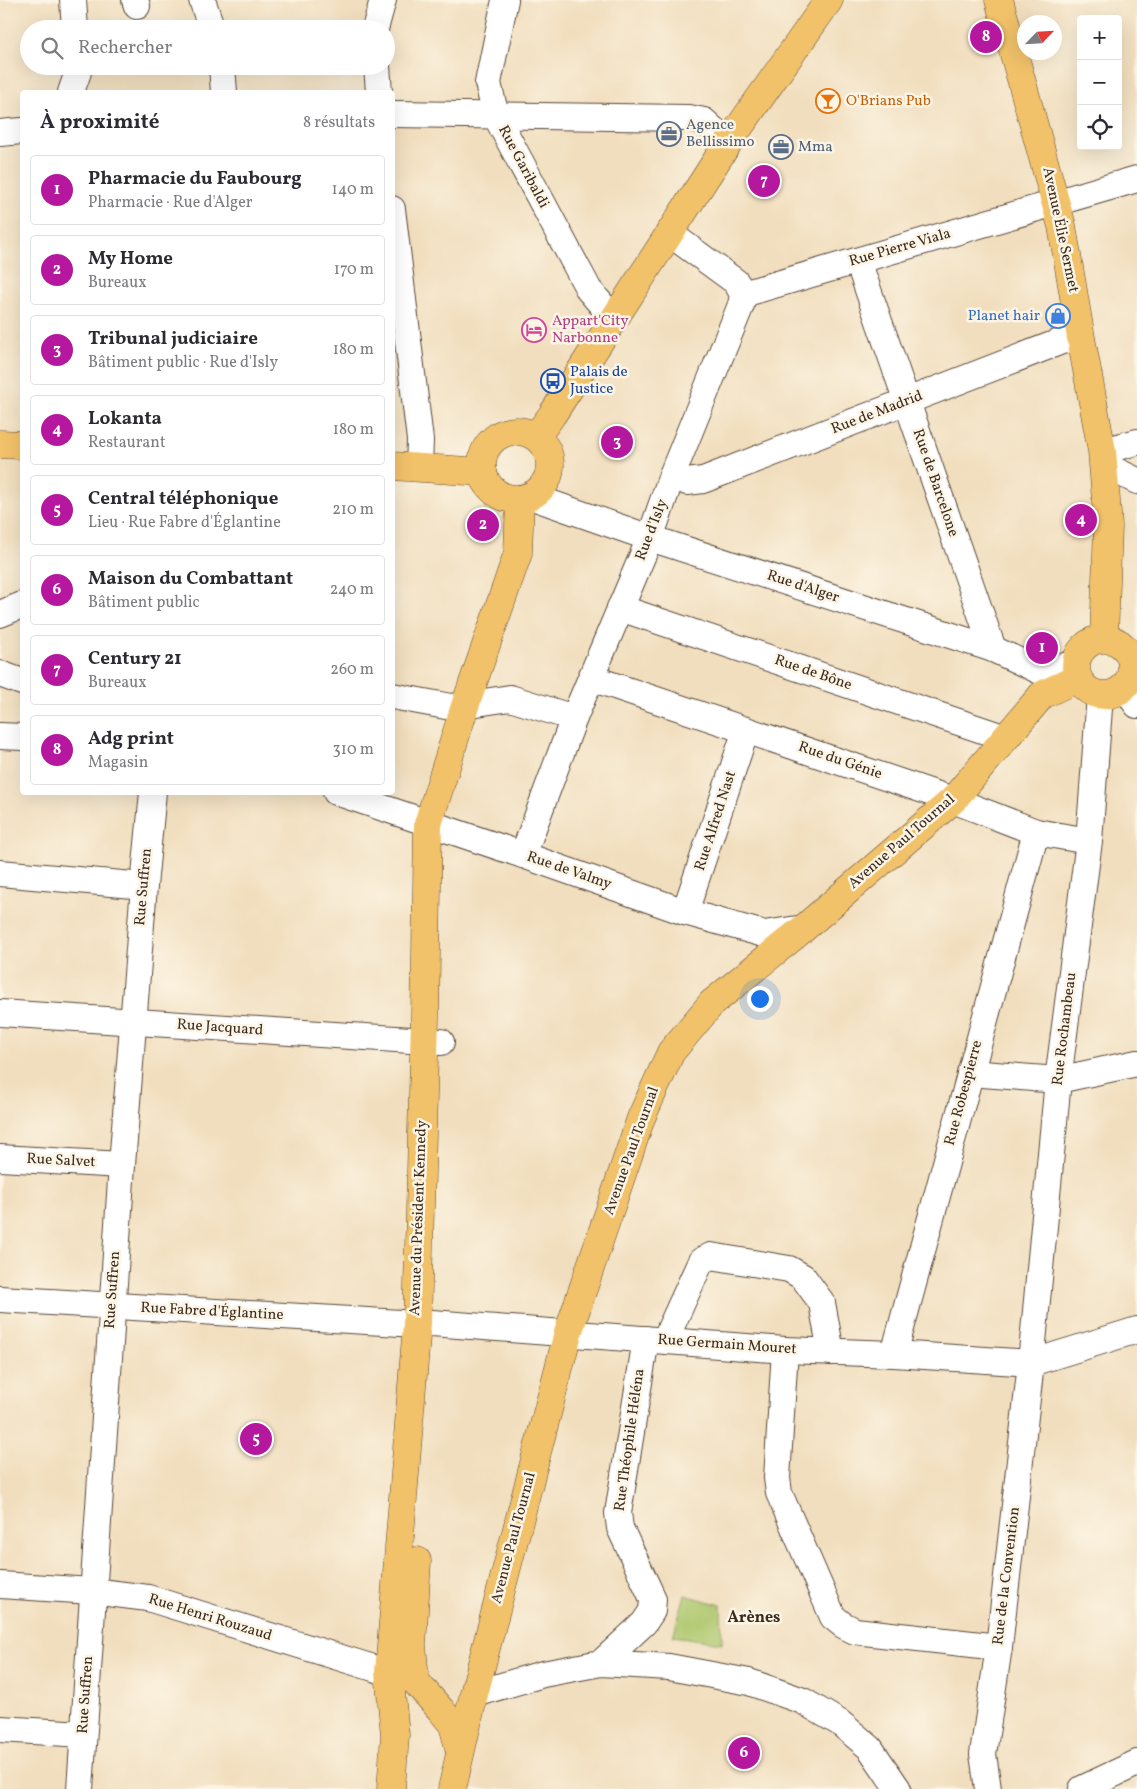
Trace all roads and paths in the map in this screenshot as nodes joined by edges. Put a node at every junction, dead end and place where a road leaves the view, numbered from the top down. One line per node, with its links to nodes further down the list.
1 (73, 0): 7 (street)
2 (202, 0): 8 (street)
3 (383, 0): 9 (street)
4 (505, 0): 17 (street, Rue Garibaldi)
5 (829, 0): 20 (main road)
6 (999, 0): 22 (main road, Avenue Élie Sermet)
7 (74, 20)
8 (209, 20)
9 (377, 20)
10 (77, 75): 13 (street)
11 (223, 75): 14 (street)
12 (378, 75): 15 (street)
13 (72, 90)
14 (224, 90)
15 (379, 90)
16 (395, 114): 17 (street)
17 (496, 116): 20 (street); 27 (street, Rue Garibaldi)
18 (20, 131): 19 (street)
19 (0, 133)
20 (728, 143): 23 (main road)
21 (1137, 179): 22 (street, Rue Pierre Viala)
22 (1057, 203): 25 (street, Rue Pierre Viala); 28 (main road, Avenue Élie Sermet)
23 (668, 233): 26 (street); 27 (main road)
24 (395, 234): 35 (street)
25 (858, 261): 26 (street, Rue Pierre Viala); 29 (street, Rue de Barcelone)
26 (743, 294): 37 (street, Rue d'Isly)
27 (614, 318): 30 (main road)
28 (1081, 338): 29 (street, Rue de Madrid); 34 (main road, Avenue Élie Sermet)
29 (907, 402): 37 (street, Rue de Madrid); 45 (street, Rue de Barcelone)
30 (536, 437): 36 (main road); 39 (main road)
31 (1137, 442): 34 (street)
32 (0, 444): 33 (main road)
33 (20, 445)
34 (1103, 458): 38 (street); 44 (main road)
35 (406, 467): 36 (main road)
36 (483, 472): 39 (main road)
37 (672, 476): 40 (street, Rue d'Isly)
38 (1137, 481)
39 (525, 497): 40 (street, Rue d'Alger); 52 (main road)
40 (650, 538): 42 (street, Rue d'Isly); 45 (street, Rue d'Alger)
41 (20, 606): 43 (street)
42 (620, 608): 48 (street, Rue d'Isly); 57 (street, Rue de Bône)
43 (0, 614)
44 (1104, 638): 46 (main road); 50 (main road)
45 (993, 649): 46 (street, Rue d'Alger)
46 (1076, 671): 50 (main road); 57 (main road, Avenue Paul Tournal)
47 (0, 674): 49 (street)
48 (590, 678): 53 (street, Rue d'Isly); 54 (street, Rue du Génie)
49 (20, 681)
50 (1120, 696): 63 (street, Rue Rochambeau)
51 (395, 697): 52 (street)
52 (465, 706): 53 (street); 61 (main road, Avenue du Président Kennedy)
53 (574, 718): 64 (street, Rue d'Isly)
54 (746, 730): 60 (street, Rue du Génie); 67 (street, Rue Alfred Nast)
55 (0, 736): 56 (street)
56 (20, 738)
57 (1006, 738): 60 (main road, Avenue Paul Tournal)
58 (154, 795): 66 (street, Rue Suffren)
59 (345, 795): 61 (street, Rue de Valmy)
60 (953, 800): 62 (street, Rue du Génie); 68 (main road, Avenue Paul Tournal)
61 (435, 826): 64 (street, Rue de Valmy); 71 (main road, Avenue du Président Kennedy)
62 (1036, 832): 63 (street, Rue du Génie); 73 (street, Rue Robespierre)
63 (1089, 841): 74 (street, Rue Rochambeau)
64 (523, 854): 67 (street, Rue de Valmy)
65 (0, 873): 66 (street)
66 (144, 886): 70 (street, Rue Suffren)
67 (685, 912): 68 (street, Rue de Valmy)
68 (804, 928): 81 (main road, Avenue Paul Tournal)
69 (0, 1013): 70 (street, Rue Jacquard)
70 (133, 1022): 71 (street, Rue Jacquard); 76 (street, Rue Suffren)
71 (432, 1042): 79 (main road, Avenue du Président Kennedy)
72 (1137, 1063): 74 (street)
73 (970, 1073): 74 (street); 85 (street, Rue Robespierre)
74 (1058, 1080): 86 (street, Rue Rochambeau)
75 (0, 1158): 76 (street, Rue Salvet)
76 (122, 1165): 78 (street, Rue Suffren)
77 (0, 1299): 78 (street, Rue Fabre d'Églantine)
78 (112, 1306): 79 (street, Rue Fabre d'Églantine); 88 (street, Rue Suffren)
79 (424, 1324): 81 (street, Rue Germain Mouret); 91 (main road, Avenue du Président Kennedy)
80 (1137, 1330): 86 (street)
81 (568, 1333): 82 (street, Rue Germain Mouret); 92 (main road, Avenue Paul Tournal)
82 (655, 1340): 83 (street, Rue Germain Mouret); 84 (street, Rue Théophile Héléna); 90 (street, Rue Théophile Héléna)
83 (785, 1350): 84 (street, Rue Germain Mouret); 89 (street)
84 (831, 1352): 85 (street, Rue Germain Mouret)
85 (894, 1354): 86 (street, Rue Germain Mouret)
86 (1031, 1363): 89 (street, Rue de la Convention)
87 (0, 1585): 88 (street, Rue Henri Rouzaud)
88 (92, 1591): 91 (street, Rue Henri Rouzaud); 95 (street, Rue Suffren)
89 (999, 1647): 103 (street, Rue de la Convention)
90 (601, 1663): 92 (street); 102 (street)
91 (402, 1677): 93 (main road); 96 (main road, Avenue du Président Kennedy)
92 (474, 1694): 97 (main road, Avenue Paul Tournal)
93 (441, 1710): 96 (main road, Avenue du Président Kennedy); 97 (main road)
94 (0, 1729): 95 (street)
95 (83, 1734): 99 (street, Rue Suffren)
96 (395, 1735): 100 (main road, Avenue du Président Kennedy)
97 (460, 1750): 101 (main road, Avenue Paul Tournal)
98 (1137, 1763): 104 (street)
99 (80, 1789)
100 (392, 1789)
101 (452, 1789)
102 (898, 1789)
103 (988, 1789)
104 (1082, 1789)

